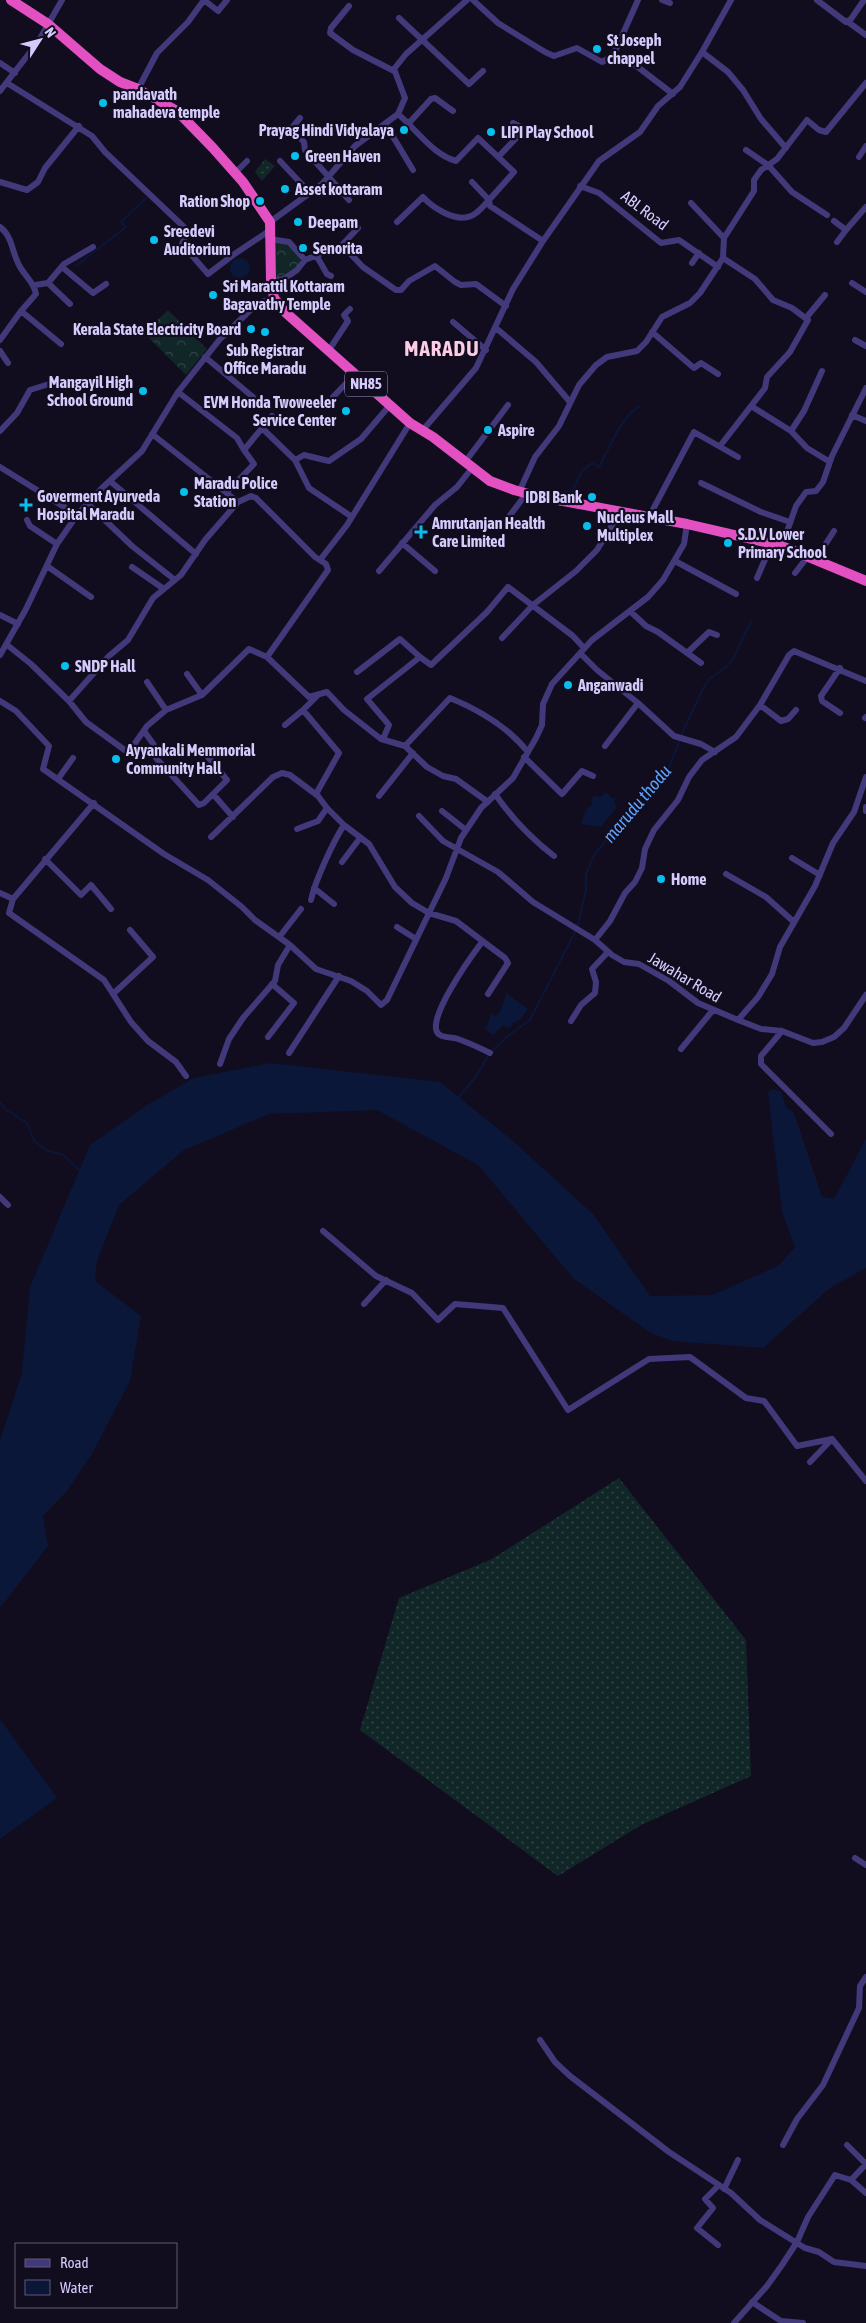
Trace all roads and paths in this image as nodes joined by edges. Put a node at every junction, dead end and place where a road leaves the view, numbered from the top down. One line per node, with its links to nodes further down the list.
1 (11, 0): 15 (highway)
2 (62, 0): 15 (street)
3 (227, 0): 26 (street)
4 (467, 0): 17 (street)
5 (472, 0): 19 (street)
6 (638, 0): 19 (street)
7 (662, 0): 11 (street)
8 (731, 0): 18 (street)
9 (817, 0): 14 (street)
10 (864, 0): 14 (street)
11 (670, 3)
12 (349, 6): 21 (street)
13 (399, 18): 17 (street)
14 (848, 22): 16 (street)
15 (48, 24): 23 (street); 26 (highway)
16 (866, 35)
17 (423, 40): 21 (street); 22 (street)
18 (702, 52): 28 (street); 37 (street)
19 (613, 56): 28 (street)
20 (0, 63): 23 (street)
21 (394, 71): 30 (street)
22 (483, 71)
23 (16, 73): 24 (street)
24 (7, 82): 27 (street); 35 (street)
25 (866, 83): 37 (street)
26 (138, 89): 45 (highway)
27 (0, 91)
28 (673, 94): 49 (street)
29 (453, 111): 32 (street)
30 (398, 114): 32 (street); 34 (street)
31 (300, 118): 46 (street)
32 (409, 123): 39 (street)
33 (513, 123): 39 (street)
34 (386, 125): 44 (street); 46 (street)
35 (78, 126): 47 (street); 61 (street)
36 (866, 146): 40 (street)
37 (786, 148): 43 (street)
38 (746, 150): 43 (street)
39 (499, 156): 52 (street)
40 (859, 157)
41 (247, 161): 45 (street)
42 (280, 161): 50 (street)
43 (768, 165): 55 (street); 62 (street)
44 (413, 170)
45 (235, 173): 61 (highway)
46 (329, 175): 50 (street); 51 (street)
47 (0, 182)
48 (472, 182): 52 (street)
49 (580, 186): 63 (street); 67 (street, ABL Road)
50 (310, 193): 61 (street)
51 (349, 200)
52 (489, 200): 57 (street); 63 (street)
53 (691, 202): 62 (street)
54 (866, 207): 60 (street)
55 (827, 215)
56 (834, 221): 60 (street)
57 (397, 222)
58 (0, 227): 79 (street)
59 (358, 228): 65 (street)
60 (846, 230): 64 (street)
61 (270, 231): 70 (street); 75 (highway)
62 (724, 238): 69 (street)
63 (543, 241): 84 (street)
64 (838, 242)
65 (342, 245): 68 (street); 84 (street)
66 (93, 247): 72 (street)
67 (699, 253): 71 (street); 73 (street, ABL Road)
68 (316, 256): 70 (street); 74 (street)
69 (723, 258): 73 (street); 87 (street)
70 (305, 260): 75 (street)
71 (692, 263)
72 (62, 267): 76 (street); 78 (street)
73 (718, 267): 90 (street)
74 (331, 276)
75 (271, 281): 82 (highway)
76 (48, 283): 79 (street); 83 (street)
77 (852, 283): 80 (street)
78 (106, 284)
79 (35, 285): 86 (street)
80 (866, 292)
81 (825, 295): 87 (street)
82 (274, 298): 95 (highway, NH85); 98 (street)
83 (70, 304)
84 (506, 306): 89 (street)
85 (350, 309): 95 (street)
86 (20, 311): 91 (street); 93 (street)
87 (806, 318): 111 (street)
88 (454, 322): 96 (street)
89 (496, 328): 96 (street); 108 (street)
90 (652, 332): 102 (street); 108 (street)
91 (0, 340)
92 (856, 340): 94 (street)
93 (61, 344)
94 (866, 346)
95 (328, 350): 101 (highway, NH85)
96 (486, 350): 118 (street)
97 (0, 351): 99 (street)
98 (205, 357): 105 (street); 106 (street)
99 (8, 363)
100 (822, 371): 119 (street)
101 (355, 374): 107 (street); 109 (highway, NH85)
102 (718, 374)
103 (64, 385): 117 (street)
104 (866, 388): 112 (street)
105 (178, 392): 120 (street); 122 (street)
106 (253, 397)
107 (333, 397)
108 (570, 402): 131 (street)
109 (390, 405): 115 (highway, NH85); 124 (street)
110 (508, 405): 126 (street)
111 (751, 406): 119 (street); 121 (street)
112 (852, 414): 114 (street); 125 (street)
113 (272, 416): 116 (street)
114 (866, 421)
115 (410, 423): 118 (highway, NH85); 136 (street)
116 (262, 428): 122 (street); 124 (street)
117 (0, 431)
118 (422, 431): 126 (highway, NH85)
119 (791, 432): 125 (street)
120 (152, 434): 128 (street); 130 (street)
121 (720, 446): 123 (street); 137 (street)
122 (244, 450): 130 (street)
123 (738, 457)
124 (295, 460): 136 (street)
125 (830, 462): 140 (street)
126 (468, 465): 131 (highway, NH85); 143 (street)
127 (0, 467): 135 (street)
128 (110, 481): 133 (street); 147 (street)
129 (701, 483): 140 (street)
130 (227, 492): 132 (street)
131 (522, 493): 134 (highway, NH85); 139 (street)
132 (238, 502): 147 (street); 149 (street)
133 (88, 504): 135 (street); 157 (street)
134 (620, 512): 137 (highway, NH85); 162 (street)
135 (77, 515): 145 (street)
136 (352, 517): 149 (street)
137 (648, 517): 141 (highway, NH85)
138 (26, 520): 145 (street)
139 (506, 522)
140 (790, 522): 146 (street)
141 (687, 524): 144 (highway, NH85); 150 (street)
142 (834, 531): 148 (street)
143 (402, 543): 153 (street); 154 (street)
144 (772, 543): 146 (highway, NH85); 156 (street)
145 (57, 544): 151 (street)
146 (782, 546): 148 (highway, NH85)
147 (196, 554): 157 (street)
148 (812, 557): 155 (street); 158 (highway, NH85)
149 (320, 560): 173 (street)
150 (675, 561): 160 (street); 163 (street)
151 (47, 566): 161 (street); 165 (street)
152 (132, 567): 159 (street)
153 (379, 571)
154 (434, 571)
155 (795, 573)
156 (757, 578)
157 (175, 580): 159 (street)
158 (866, 581)
159 (164, 589): 183 (street)
160 (736, 594)
161 (91, 597)
162 (533, 605): 167 (street); 169 (street); 172 (street)
163 (631, 612): 169 (street); 170 (street)
164 (0, 615): 165 (street)
165 (18, 624): 168 (street)
166 (717, 635): 170 (street)
167 (502, 638)
168 (6, 644): 171 (street); 183 (street)
169 (582, 650): 184 (street); 197 (street)
170 (687, 653): 174 (street)
171 (0, 655)
172 (420, 656): 176 (street); 192 (street)
173 (267, 657): 180 (street); 181 (street)
174 (701, 663)
175 (840, 668): 178 (street); 185 (street); 189 (street)
176 (357, 672)
177 (187, 674): 180 (street)
178 (866, 681)
179 (147, 682): 186 (street)
180 (202, 695): 186 (street)
181 (317, 696): 187 (street); 192 (street)
182 (0, 701): 202 (street)
183 (69, 701): 191 (street)
184 (638, 703): 194 (street); 195 (street)
185 (760, 705): 188 (street); 195 (street)
186 (166, 710): 191 (street)
187 (303, 710): 190 (street); 204 (street)
188 (796, 710)
189 (840, 713)
190 (286, 725)
191 (144, 731): 203 (street)
192 (383, 739): 193 (street)
193 (405, 746): 196 (street); 197 (street)
194 (605, 746)
195 (714, 752): 240 (street)
196 (413, 753): 206 (street); 207 (street)
197 (526, 754): 200 (street); 205 (street)
198 (208, 757): 203 (street)
199 (73, 758): 202 (street)
200 (593, 776)
201 (866, 777): 226 (street)
202 (58, 779): 208 (street)
203 (213, 794): 214 (street)
204 (316, 794): 210 (street); 214 (street)
205 (496, 794): 207 (street); 221 (street)
206 (379, 796)
207 (488, 802): 217 (street)
208 (94, 803): 223 (street); 238 (street)
209 (866, 807): 212 (street)
210 (327, 808): 215 (street); 216 (street)
211 (442, 811): 217 (street)
212 (866, 811)
213 (419, 816): 220 (street, Jawahar Road)
214 (234, 817): 218 (street)
215 (344, 826): 219 (street); 227 (street)
216 (297, 829)
217 (466, 830): 220 (street)
218 (211, 837)
219 (360, 838): 224 (street); 234 (street)
220 (455, 849): 234 (street); 240 (street, Jawahar Road)
221 (554, 856)
222 (792, 858): 226 (street)
223 (45, 859): 229 (street); 232 (street)
224 (342, 862)
225 (726, 874): 235 (street)
226 (820, 875): 235 (street)
227 (314, 888): 230 (street); 231 (street)
228 (0, 893): 229 (street)
229 (12, 899): 246 (street)
230 (311, 900)
231 (334, 904)
232 (111, 909)
233 (301, 909): 238 (street)
234 (429, 913): 239 (street); 241 (street)
235 (794, 922): 250 (street)
236 (397, 927): 239 (street)
237 (130, 930): 246 (street)
238 (280, 936): 242 (street)
239 (416, 939): 244 (street)
240 (595, 940): 243 (street, Jawahar Road)
241 (482, 942): 247 (street); 256 (street)
242 (290, 945): 244 (street); 245 (street)
243 (608, 952): 249 (street, Jawahar Road); 251 (street)
244 (339, 976): 255 (street)
245 (272, 984): 253 (street); 257 (street)
246 (114, 993): 258 (street)
247 (488, 994)
248 (866, 995): 252 (street, Jawahar Road)
249 (713, 1010): 250 (street, Jawahar Road); 254 (street)
250 (738, 1020): 252 (street, Jawahar Road)
251 (571, 1021)
252 (782, 1031): 259 (street)
253 (268, 1037)
254 (681, 1049)
255 (289, 1053)
256 (490, 1053)
257 (220, 1064)
258 (186, 1076)
259 (831, 1134)
260 (0, 1197): 261 (street)
261 (8, 1205)
262 (323, 1231): 263 (street)
263 (386, 1280): 264 (street); 265 (street)
264 (364, 1304)
265 (832, 1439): 266 (street); 267 (street)
266 (810, 1462)
267 (866, 1481)
268 (855, 1858): 269 (street)
269 (866, 1865)
270 (866, 1976): 272 (street)
271 (540, 2040): 277 (street)
272 (783, 2144)
273 (847, 2145): 275 (street)
274 (738, 2160): 277 (street)
275 (866, 2164): 276 (street)
276 (851, 2180): 278 (street); 279 (street)
277 (722, 2187): 279 (street); 280 (street)
278 (866, 2193)
279 (797, 2242): 281 (street); 282 (street)
280 (718, 2245)
281 (866, 2266)
282 (752, 2302): 283 (street); 284 (street)
283 (734, 2323)
284 (803, 2323)

